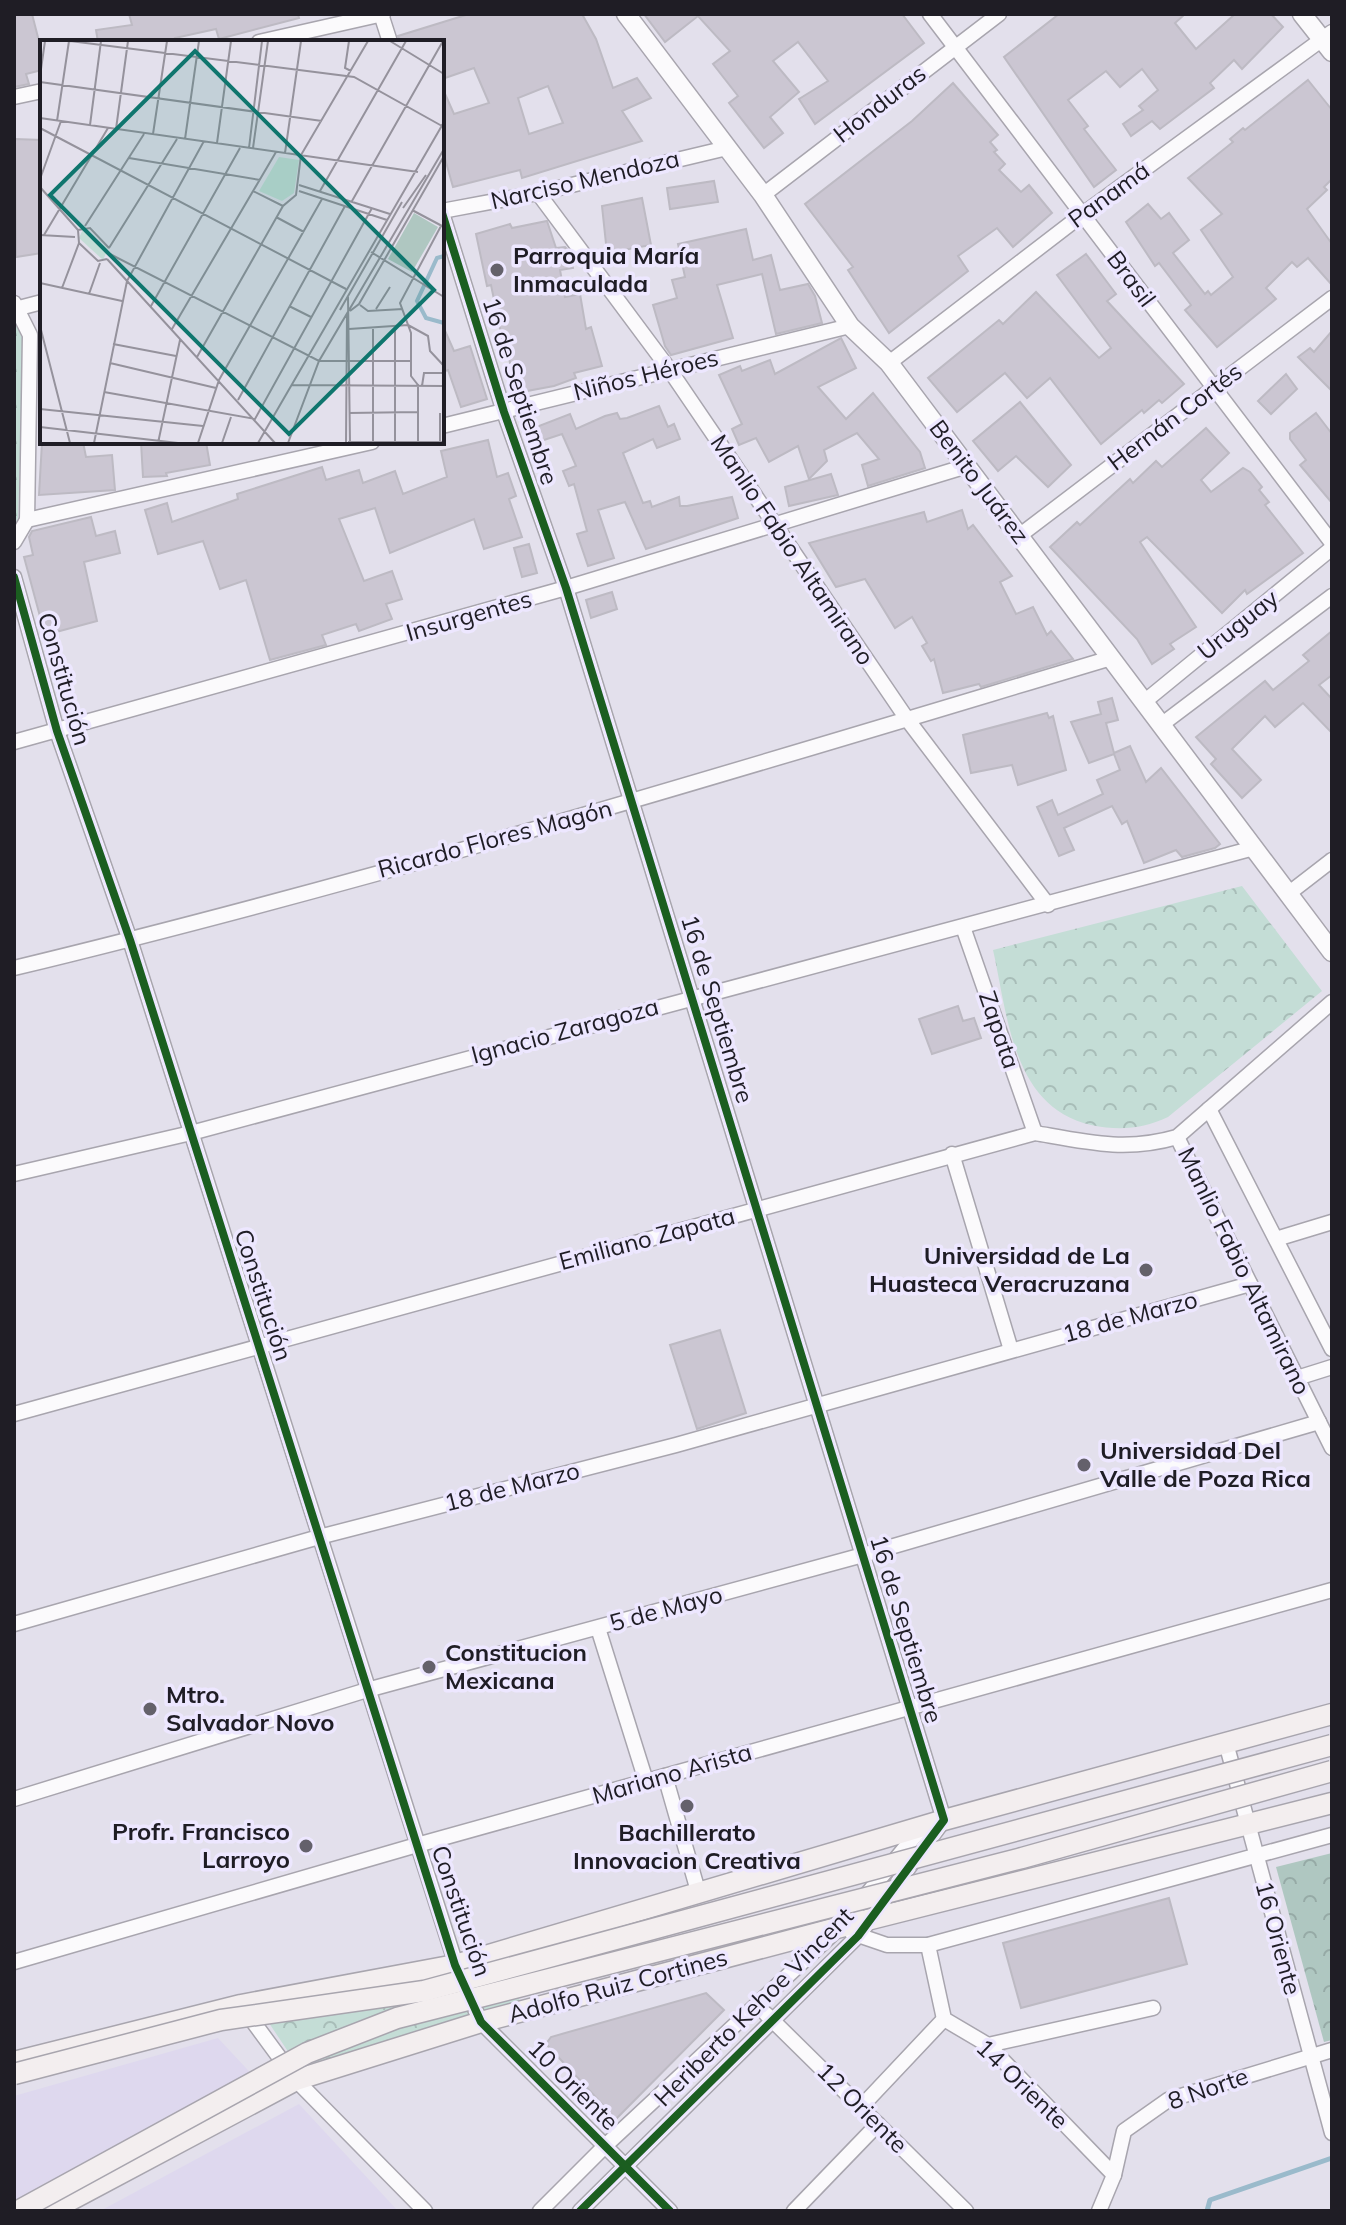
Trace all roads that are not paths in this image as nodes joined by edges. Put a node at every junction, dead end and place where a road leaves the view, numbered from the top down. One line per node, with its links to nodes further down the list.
1 (382, 14): 6 (street); 7 (street)
2 (626, 14): 12 (street, Benito Juárez)
3 (930, 14): 9 (street, Brasil)
4 (999, 14): 9 (street, Honduras)
5 (1302, 14): 8 (street)
6 (268, 40)
7 (389, 40)
8 (1329, 41): 16 (street, Panamá)
9 (955, 45): 14 (street, Honduras); 16 (street, Brasil)
10 (40, 91): 11 (street)
11 (14, 97)
12 (727, 148): 13 (street, Narciso Mendoza); 14 (street, Benito Juárez)
13 (538, 193): 15 (street, Narciso Mendoza); 23 (street, Manlio Fabio Altamirano)
14 (763, 195): 21 (street, Benito Juárez)
15 (444, 212)
16 (1083, 214): 22 (street, Panamá); 24 (street, Brasil)
17 (444, 218): 25 (street, 16 de Septiembre)
18 (1332, 298): 24 (street, Hernán Cortés)
19 (40, 302): 20 (street)
20 (17, 305): 29 (street)
21 (850, 326): 22 (street, Benito Juárez); 23 (street, Niños Héroes)
22 (889, 363): 28 (street, Benito Juárez)
23 (669, 369): 25 (street, Niños Héroes); 30 (street, Manlio Fabio Altamirano)
24 (1213, 389): 31 (street, Hernán Cortés); 33 (street, Brasil)
25 (504, 412): 26 (street, Niños Héroes); 35 (street, 16 de Septiembre)
26 (444, 426)
27 (363, 444): 29 (street)
28 (967, 466): 30 (street, Insurgentes); 31 (street, Benito Juárez)
29 (27, 520): 32 (street)
30 (777, 524): 35 (street, Insurgentes); 39 (street, Manlio Fabio Altamirano)
31 (1019, 536): 37 (street, Benito Juárez)
32 (14, 542)
33 (1332, 546): 38 (street, Uruguay)
34 (14, 577): 41 (street, Constitución)
35 (566, 588): 41 (street, Insurgentes); 43 (street, 16 de Septiembre)
36 (1332, 596): 40 (street, Uruguay)
37 (1111, 658): 38 (street, Benito Juárez); 39 (street, Ricardo Flores Magón)
38 (1144, 702): 40 (street, Benito Juárez)
39 (907, 719): 43 (street, Ricardo Flores Magón); 47 (street, Manlio Fabio Altamirano)
40 (1161, 725): 44 (street, Benito Juárez)
41 (57, 731): 42 (street, Insurgentes); 49 (street, Constitución)
42 (14, 742)
43 (631, 801): 49 (street, Ricardo Flores Magón); 52 (street, 16 de Septiembre)
44 (1254, 848): 46 (street, Benito Juárez); 47 (street, Ignacio Zaragoza)
45 (1332, 860): 46 (street)
46 (1288, 894): 50 (street, Benito Juárez)
47 (1048, 905): 48 (street, Ignacio Zaragoza)
48 (963, 927): 52 (street, Ignacio Zaragoza); 56 (street, Zapata)
49 (130, 940): 51 (street, Ricardo Flores Magón); 55 (street, Constitución)
50 (1332, 952)
51 (14, 968)
52 (693, 997): 55 (street, Ignacio Zaragoza); 60 (street, 16 de Septiembre)
53 (1332, 1002): 54 (street, Emiliano Zapata)
54 (1209, 1109): 57 (street, Emiliano Zapata); 62 (street, Manlio Fabio Altamirano)
55 (191, 1133): 59 (street, Ignacio Zaragoza); 64 (street, Constitución)
56 (1035, 1133): 57 (street, Emiliano Zapata); 58 (street, Emiliano Zapata)
57 (1177, 1137): 63 (street, Manlio Fabio Altamirano)
58 (952, 1154): 60 (street, Emiliano Zapata); 66 (street)
59 (14, 1174)
60 (757, 1208): 64 (street, Emiliano Zapata); 69 (street, 16 de Septiembre)
61 (1332, 1222): 62 (street)
62 (1276, 1239): 65 (street, Manlio Fabio Altamirano)
63 (1250, 1284): 66 (street, 18 de Marzo); 68 (street, Manlio Fabio Altamirano)
64 (258, 1346): 70 (street, Emiliano Zapata); 73 (street, Constitución)
65 (1332, 1349)
66 (1011, 1350): 69 (street, 18 de Marzo)
67 (1332, 1367): 68 (street)
68 (1297, 1378): 71 (street, Manlio Fabio Altamirano)
69 (816, 1403): 73 (street, 18 de Marzo); 74 (street, 16 de Septiembre)
70 (14, 1414)
71 (1319, 1422): 72 (street, Manlio Fabio Altamirano); 74 (street, 5 de Mayo)
72 (1332, 1448)
73 (319, 1537): 76 (street, 18 de Marzo); 78 (street, Constitución)
74 (863, 1555): 77 (street, 5 de Mayo); 79 (street, 16 de Septiembre)
75 (1332, 1590): 79 (street, Mariano Arista)
76 (14, 1624)
77 (598, 1628): 78 (street, 5 de Mayo); 85 (street)
78 (367, 1690): 86 (street, 5 de Mayo); 91 (street, Constitución)
79 (909, 1708): 84 (street, Mariano Arista); 88 (street, 16 de Septiembre)
80 (1332, 1714): 81 (main road)
81 (1226, 1743): 88 (main road); 89 (street, 16 Oriente)
82 (1332, 1745): 108 (main road, bridge)
83 (1332, 1771): 116 (main road, bridge)
84 (665, 1776): 85 (street, Mariano Arista); 93 (street)
85 (646, 1781): 91 (street, Mariano Arista)
86 (14, 1799)
87 (1332, 1803): 89 (main road, Adolfo Ruiz Cortines)
88 (934, 1823): 93 (main road); 94 (street, Heriberto Kehoe Vincent); 94 (street, Heriberto Kehoe Vincent)
89 (1248, 1824): 92 (street, 16 Oriente); 94 (main road, Adolfo Ruiz Cortines)
90 (1332, 1835): 92 (street, Adolfo Ruiz Cortines)
91 (417, 1845): 96 (street, Mariano Arista); 97 (street, Constitución)
92 (1256, 1856): 95 (street, Adolfo Ruiz Cortines); 106 (street, 16 Oriente)
93 (698, 1891): 97 (main road)
94 (856, 1927): 95 (street, Adolfo Ruiz Cortines); 99 (street, Heriberto Kehoe Vincent); 102 (street, Heriberto Kehoe Vincent); 103 (main road, Adolfo Ruiz Cortines)
95 (928, 1945): 101 (street)
96 (14, 1962)
97 (455, 1965): 98 (main road); 103 (street, Constitución)
98 (241, 2005): 107 (main road); 109 (street)
99 (758, 2005): 102 (street, 12 Oriente); 113 (street, Heriberto Kehoe Vincent)
100 (1153, 2008): 104 (street)
101 (944, 2019): 104 (street, 14 Oriente); 110 (street)
102 (771, 2020): 110 (street, 12 Oriente); 114 (street, Heriberto Kehoe Vincent)
103 (481, 2022): 109 (main road, Adolfo Ruiz Cortines); 113 (street, 10 Oriente)
104 (988, 2045): 115 (street, 14 Oriente)
105 (1332, 2050): 106 (street, 8 Norte)
106 (1309, 2056): 112 (street, 16 Oriente); 115 (street, 8 Norte)
107 (14, 2062)
108 (14, 2074)
109 (296, 2080): 117 (main road, Adolfo Ruiz Cortines); 118 (street)
110 (861, 2107): 111 (street, 12 Oriente)
111 (878, 2124): 122 (street); 123 (street, 12 Oriente)
112 (1332, 2133)
113 (605, 2146): 114 (street, 10 Oriente); 119 (street, Heriberto Kehoe Vincent)
114 (625, 2166): 120 (street, Heriberto Kehoe Vincent); 121 (street, 10 Oriente)
115 (1114, 2175): 124 (street, 8 Norte)
116 (18, 2211)
117 (50, 2211)
118 (425, 2211)
119 (540, 2211)
120 (580, 2211)
121 (670, 2211)
122 (794, 2211)
123 (966, 2211)
124 (1099, 2211)

